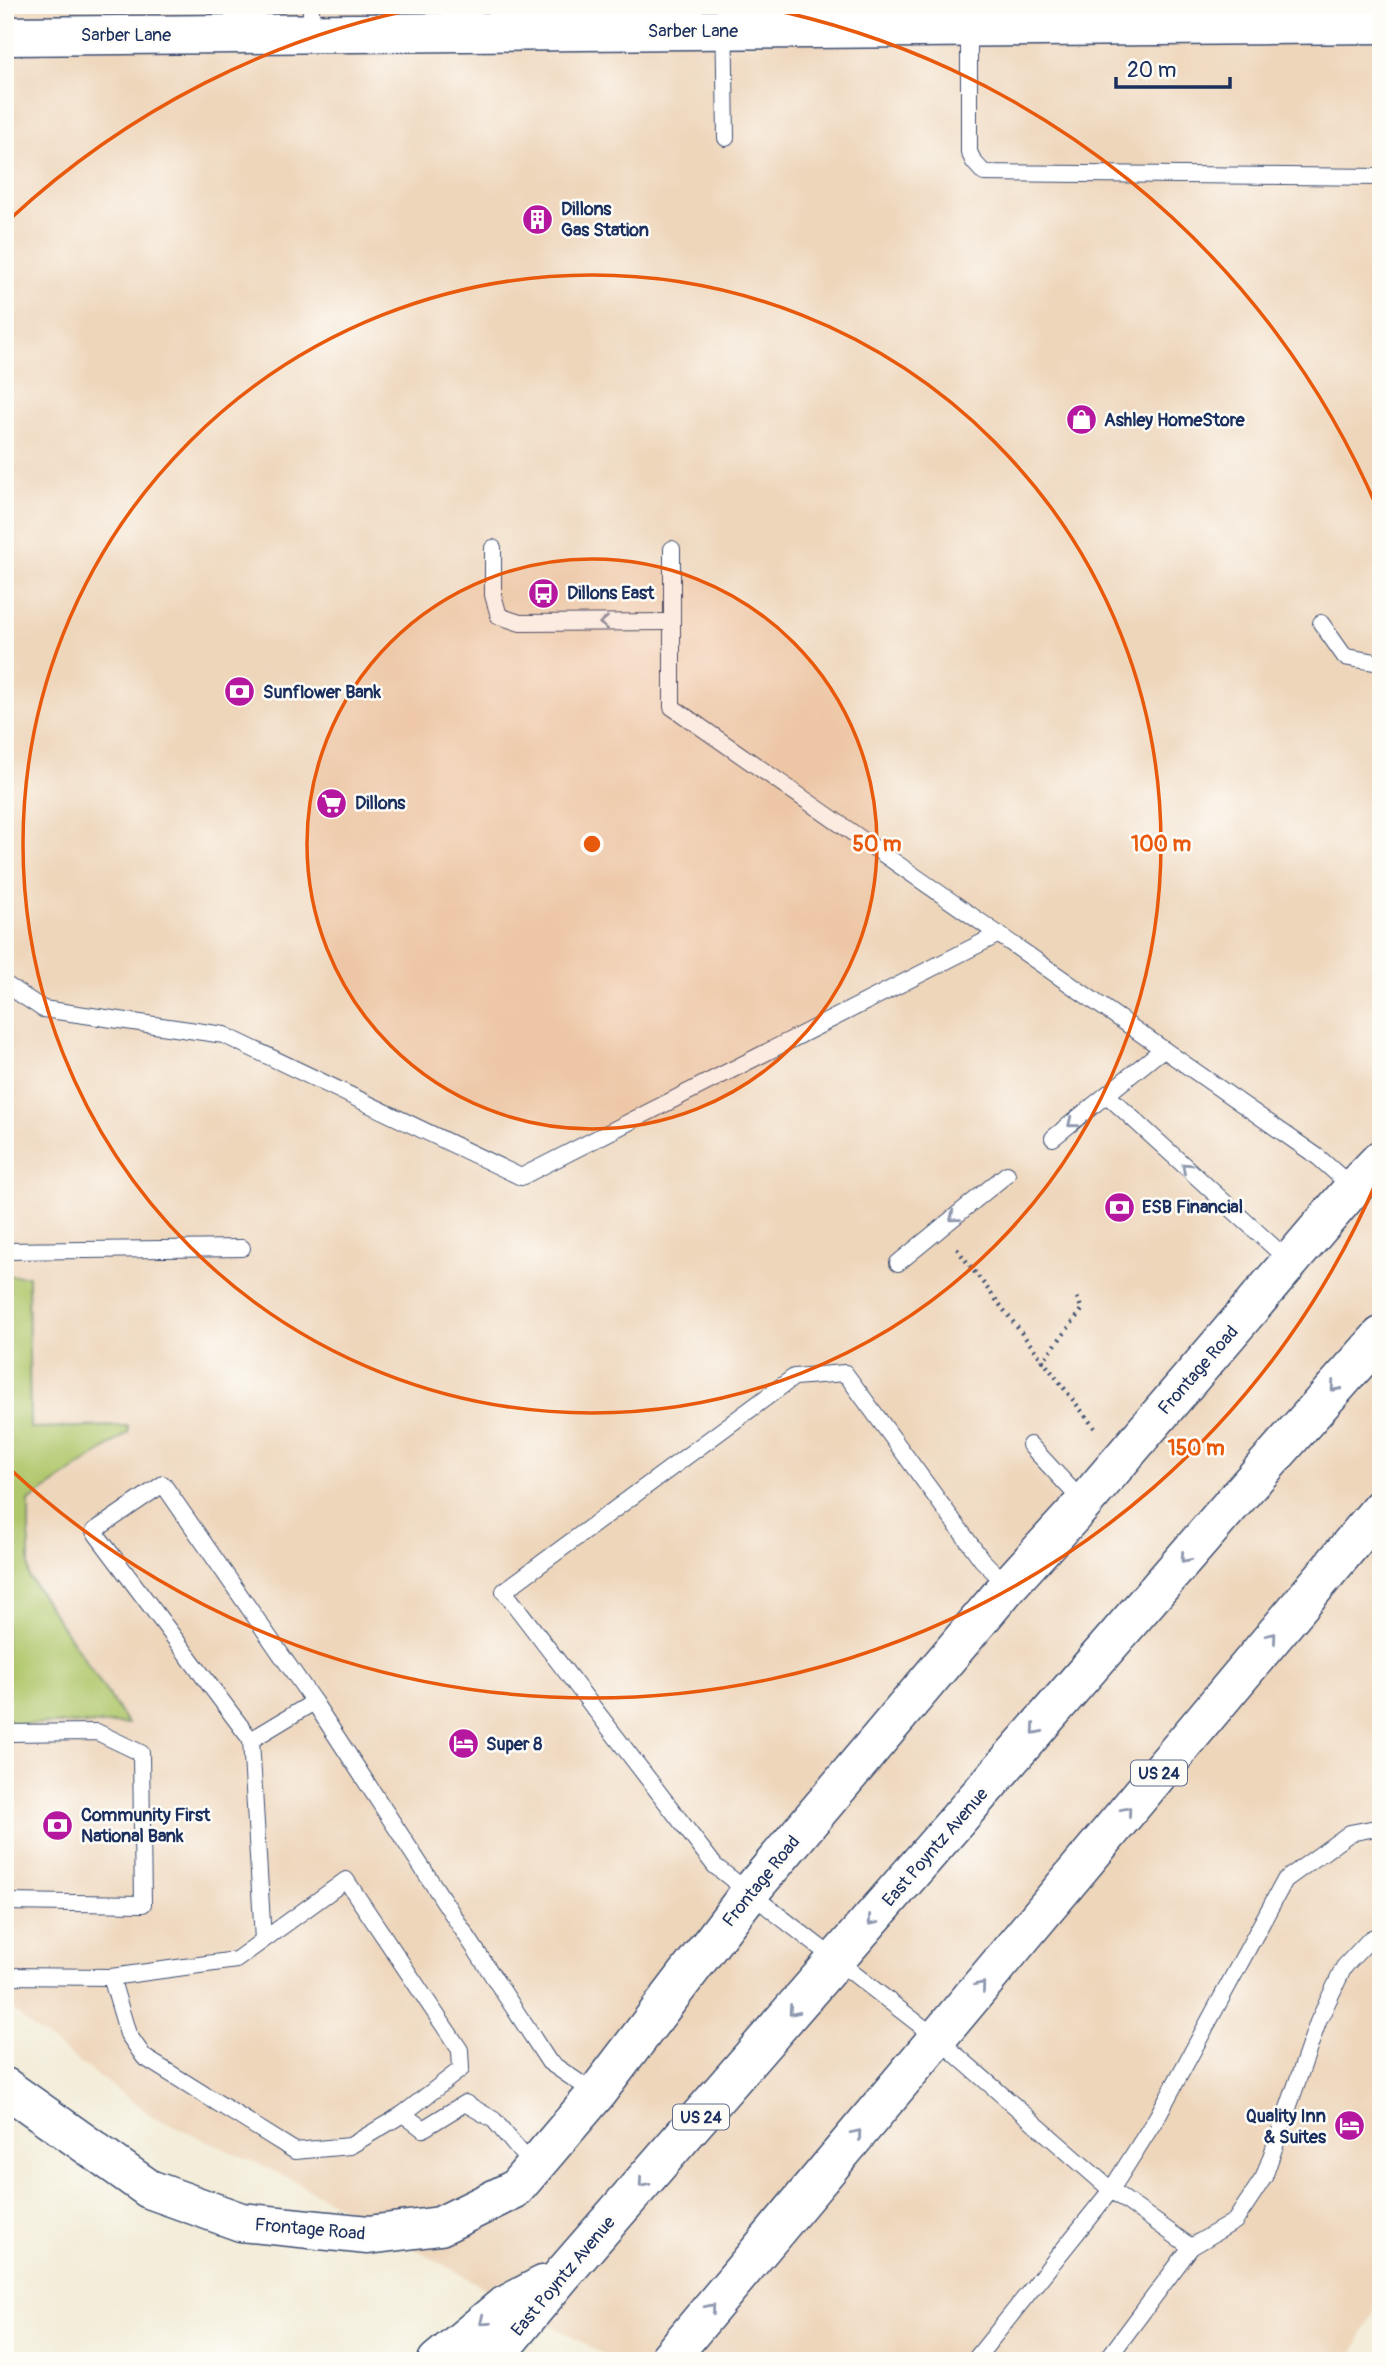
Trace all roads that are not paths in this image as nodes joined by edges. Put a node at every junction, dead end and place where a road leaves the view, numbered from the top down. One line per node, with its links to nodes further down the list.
1 (1156, 16): 2 (main road, Sarber Lane); 7 (main road, Sarber Lane)
2 (973, 17): 4 (main road, Sarber Lane); 10 (lane)
3 (724, 18): 4 (main road, Sarber Lane); 5 (main road, Sarber Lane); 9 (lane)
4 (794, 18)
5 (557, 19): 6 (main road, Sarber Lane)
6 (311, 20): 8 (main road, Sarber Lane)
7 (1381, 24)
8 (5, 36)
9 (726, 138)
10 (1381, 177)
11 (494, 548): 13 (lane, one-way to 11)
12 (672, 549): 13 (lane)
13 (672, 622): 16 (lane)
14 (1321, 623): 15 (lane)
15 (1381, 663)
16 (999, 934): 17 (lane); 18 (lane)
17 (5, 984)
18 (1163, 1049): 19 (lane); 23 (lane)
19 (1107, 1095): 20 (lane, one-way to 20); 26 (lane, one-way to 19)
20 (1053, 1138)
21 (1381, 1159): 23 (main road, Frontage Road)
22 (1007, 1174): 27 (lane, one-way to 27)
23 (1353, 1188): 26 (main road, Frontage Road)
24 (242, 1248): 25 (lane)
25 (5, 1251)
26 (1290, 1262): 30 (main road, Frontage Road)
27 (898, 1263)
28 (1381, 1336): 41 (main road, East Poyntz Avenue / US 24, one-way to 41)
29 (1030, 1445): 30 (lane)
30 (1084, 1503): 32 (main road, Frontage Road)
31 (1381, 1508): 44 (main road, US 24, one-way to 31)
32 (1009, 1586): 37 (main road, Frontage Road); 37 (lane)
33 (314, 1702): 35 (lane); 35 (lane); 46 (lane)
34 (5, 1733): 38 (lane)
35 (251, 1740): 40 (lane)
36 (1381, 1827): 49 (lane)
37 (750, 1892): 41 (lane); 46 (main road, Frontage Road)
38 (5, 1902)
39 (1381, 1934): 50 (lane)
40 (263, 1940): 43 (lane); 47 (lane)
41 (838, 1960): 44 (lane); 51 (main road, East Poyntz Avenue / US 24, one-way to 51)
42 (5, 1976): 43 (lane)
43 (111, 1978): 47 (lane)
44 (938, 2039): 49 (lane); 54 (main road, US 24, one-way to 44)
45 (5, 2087): 48 (main road, Frontage Road)
46 (596, 2094): 48 (main road, Frontage Road)
47 (404, 2114): 48 (lane)
48 (533, 2167)
49 (1111, 2190): 50 (lane); 55 (lane)
50 (1191, 2247): 56 (lane)
51 (563, 2274): 52 (main road, US 24, one-way to 52); 53 (main road, East Poyntz Avenue / US 24)
52 (437, 2361)
53 (491, 2361)
54 (667, 2361)
55 (974, 2361)
56 (1106, 2361)

